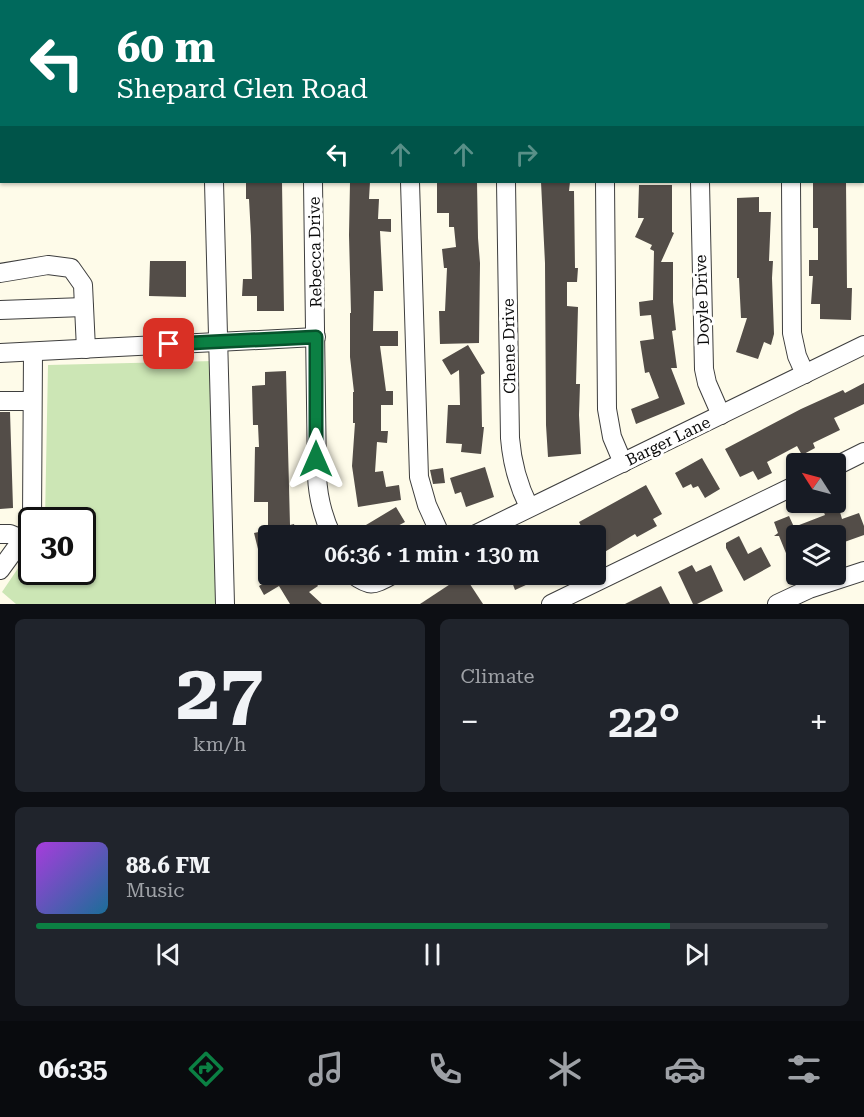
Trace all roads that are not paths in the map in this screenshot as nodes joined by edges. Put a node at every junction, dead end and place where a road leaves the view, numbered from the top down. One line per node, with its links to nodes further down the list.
1 (214, 183): 12 (street)
2 (313, 183): 11 (street, Rebecca Drive)
3 (410, 183): 28 (street)
4 (507, 183): 26 (street, Chene Drive)
5 (605, 183): 23 (street)
6 (700, 183): 20 (street, Doyle Drive)
7 (791, 183): 17 (street)
8 (0, 273): 9 (street)
9 (84, 307): 10 (street); 14 (street)
10 (0, 310)
11 (316, 337): 12 (street); 27 (street, Rebecca Drive)
12 (218, 342): 14 (street); 35 (street)
13 (864, 345): 17 (street, Barger Lane)
14 (86, 349): 15 (street)
15 (33, 352): 16 (street); 19 (street)
16 (0, 353)
17 (805, 374): 20 (street, Barger Lane)
18 (0, 401): 19 (street)
19 (32, 401): 25 (street)
20 (721, 415): 23 (street, Barger Lane)
21 (864, 452): 22 (street)
22 (846, 461)
23 (623, 463): 26 (street, Barger Lane)
24 (786, 490): 36 (street)
25 (32, 507)
26 (529, 507): 29 (street, Barger Lane)
27 (327, 525)
28 (436, 525)
29 (494, 525)
30 (18, 533): 31 (street)
31 (0, 534)
32 (18, 545): 33 (street)
33 (0, 570)
34 (864, 571): 37 (street)
35 (225, 604)
36 (551, 604)
37 (777, 604)

